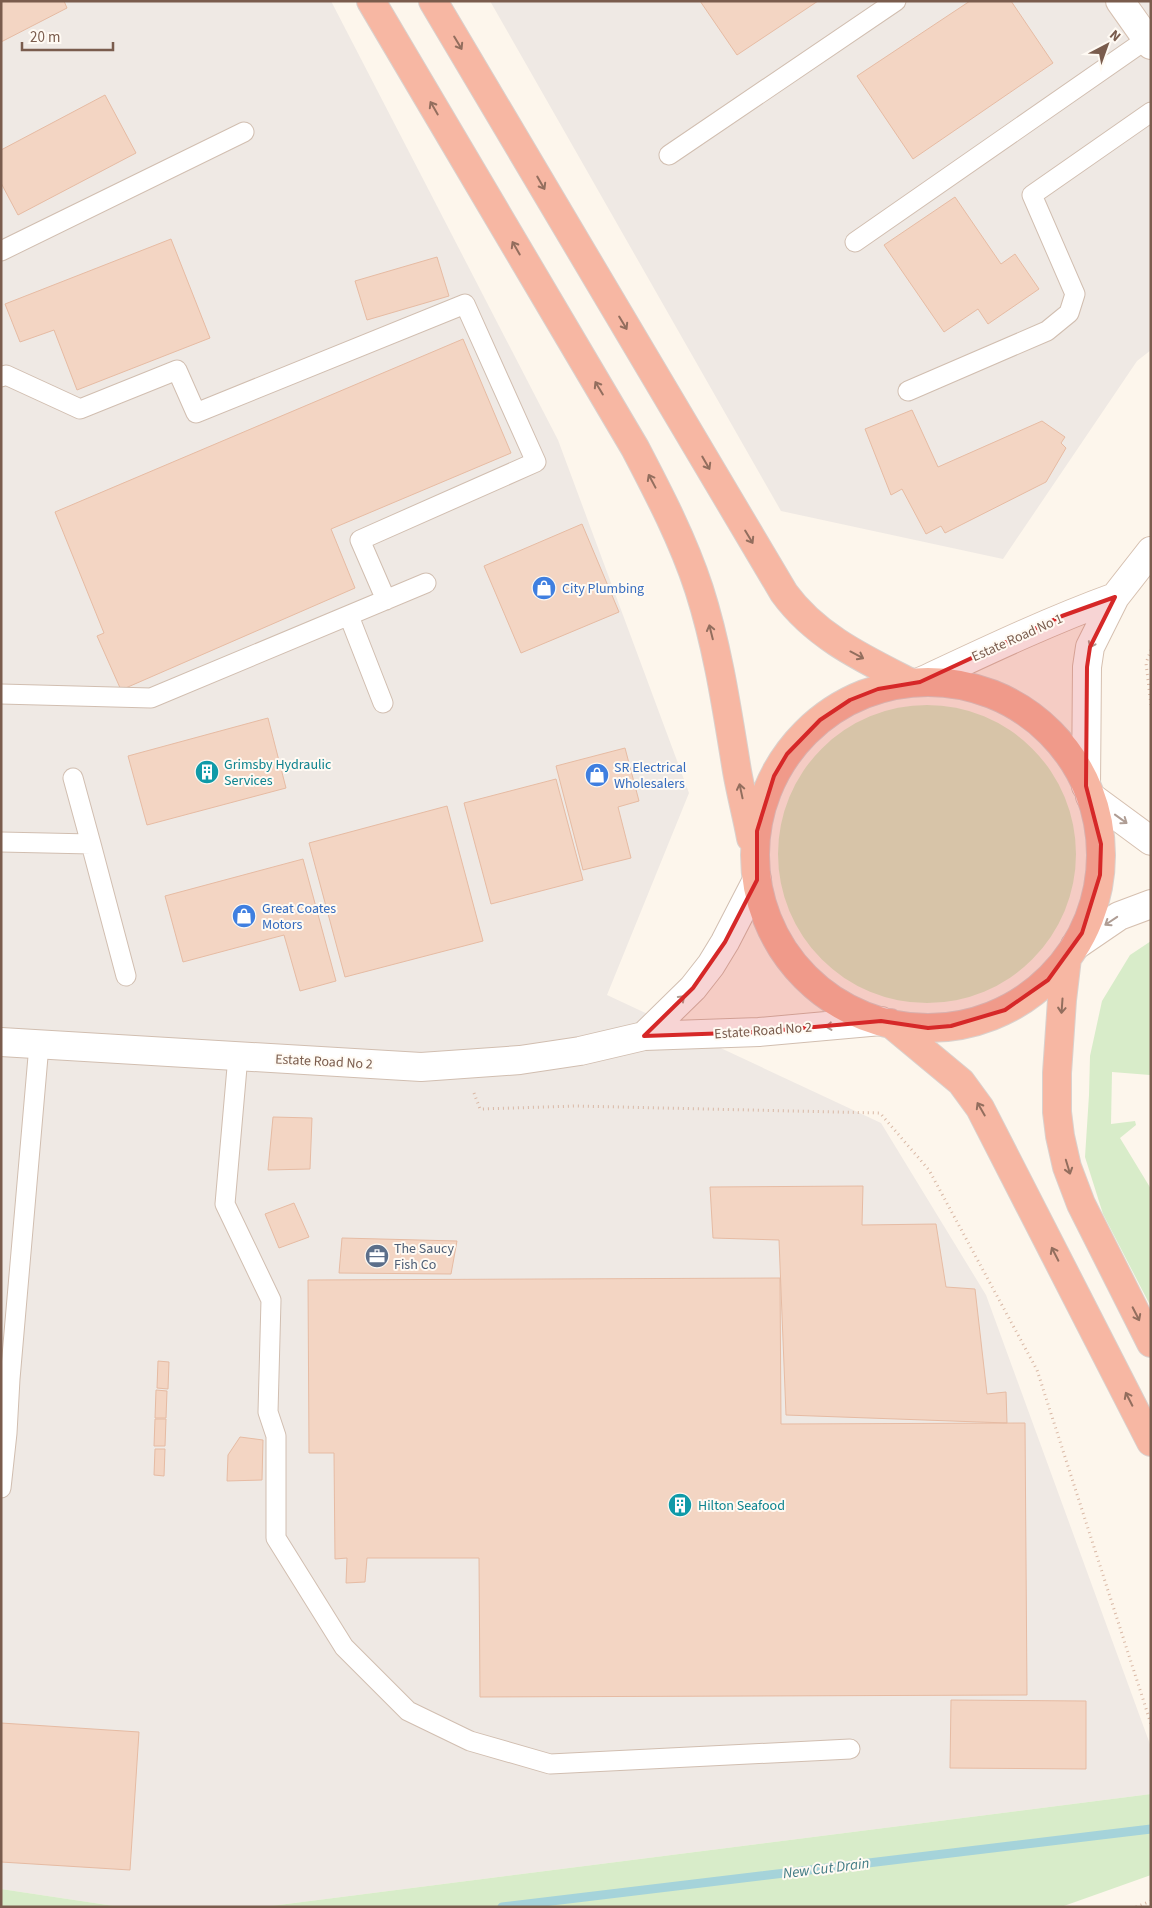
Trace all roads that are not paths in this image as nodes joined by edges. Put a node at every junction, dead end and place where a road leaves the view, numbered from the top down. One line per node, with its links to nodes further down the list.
1 (371, 1): 26 (highway, one-way to 1)
2 (433, 1): 18 (highway, one-way to 18)
3 (896, 1): 8 (lane)
4 (1120, 1): 5 (street)
5 (1149, 42): 9 (lane)
6 (1151, 112): 12 (lane)
7 (244, 132): 10 (lane)
8 (669, 155)
9 (855, 242)
10 (1, 251)
11 (1, 377): 16 (lane)
12 (908, 390)
13 (1151, 551): 15 (street)
14 (426, 583): 16 (lane)
15 (1115, 597): 18 (street, Estate Road No 1); 22 (street, one-way to 22)
16 (386, 600): 17 (lane)
17 (349, 616): 19 (lane); 20 (lane)
18 (916, 682): 22 (highway); 26 (highway)
19 (1, 694)
20 (383, 703)
21 (73, 778): 25 (lane)
22 (1088, 791): 23 (street, one-way to 23); 28 (highway)
23 (1151, 841)
24 (1, 842): 25 (lane)
25 (90, 844): 29 (lane)
26 (756, 868): 30 (highway); 31 (street, one-way to 26)
27 (1151, 904): 28 (street, one-way to 28)
28 (1071, 952): 30 (highway); 35 (highway, one-way to 35)
29 (126, 976)
30 (886, 1022): 31 (street, Estate Road No 2, one-way to 31); 36 (highway, one-way to 30)
31 (644, 1036): 34 (street, Estate Road No 2)
32 (1, 1042): 33 (street, Estate Road No 2)
33 (39, 1045): 34 (street, Estate Road No 2); 37 (lane)
34 (238, 1056): 38 (lane)
35 (1151, 1343)
36 (1151, 1442)
37 (1, 1488)
38 (850, 1749)

